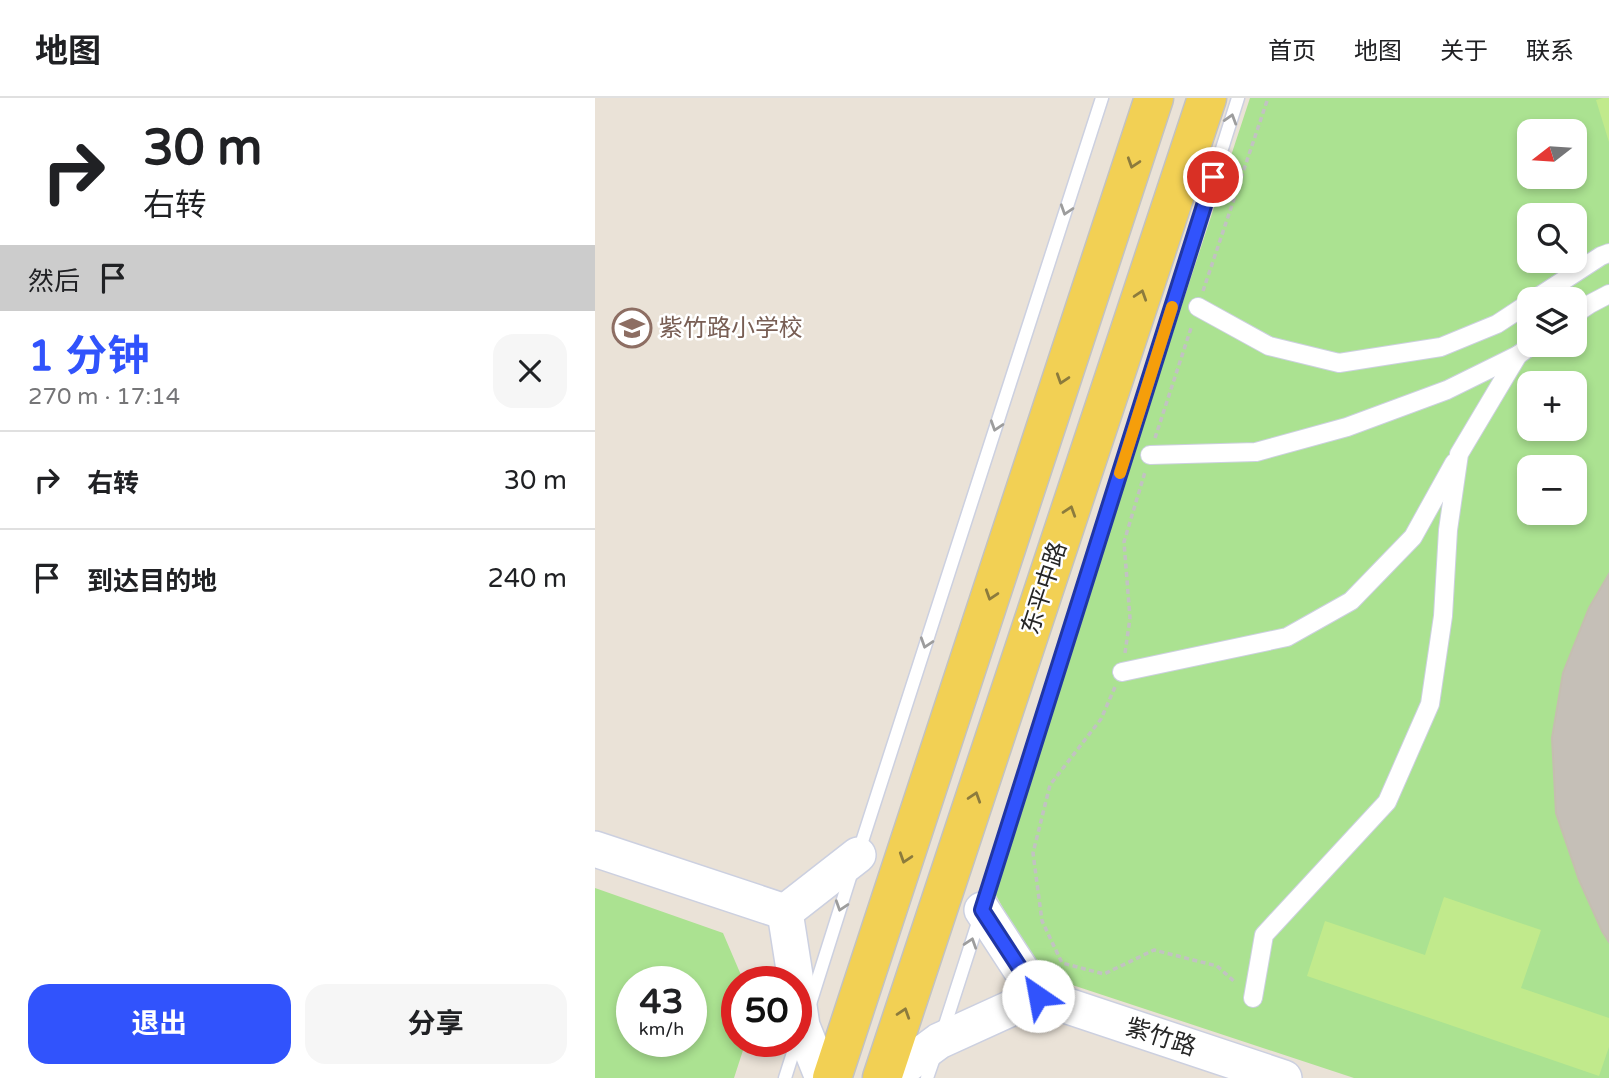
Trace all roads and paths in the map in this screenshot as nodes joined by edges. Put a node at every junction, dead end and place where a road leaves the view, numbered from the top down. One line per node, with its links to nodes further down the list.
1 (1102, 98): 18 (lane, one-way to 18)
2 (1154, 98): 30 (main road, 东平中路, one-way to 30)
3 (1207, 98): 31 (main road, 东平中路, one-way to 3)
4 (1238, 98): 19 (lane, one-way to 4)
5 (1268, 98): 10 (path)
6 (1609, 253): 7 (street)
7 (1553, 287)
8 (1609, 294): 9 (street)
9 (1587, 305)
10 (1198, 307): 11 (street); 15 (path)
11 (1517, 311)
12 (1517, 354): 15 (street)
13 (1521, 357): 14 (street)
14 (1459, 454): 16 (street); 24 (street)
15 (1150, 455): 16 (path)
16 (1122, 672): 24 (path)
17 (595, 849): 20 (main road)
18 (858, 855): 20 (main road); 22 (lane, one-way to 22)
19 (982, 910): 23 (main road); 25 (lane, one-way to 19)
20 (785, 912): 21 (main road)
21 (793, 966)
22 (812, 995)
23 (1038, 996): 25 (main road); 34 (main road, 紫竹路)
24 (1253, 998)
25 (939, 1041): 32 (main road); 33 (lane)
26 (812, 1051): 29 (main road)
27 (792, 1057): 28 (lane)
28 (785, 1078)
29 (823, 1078)
30 (832, 1078)
31 (882, 1078)
32 (888, 1078)
33 (927, 1078)
34 (1284, 1078)

